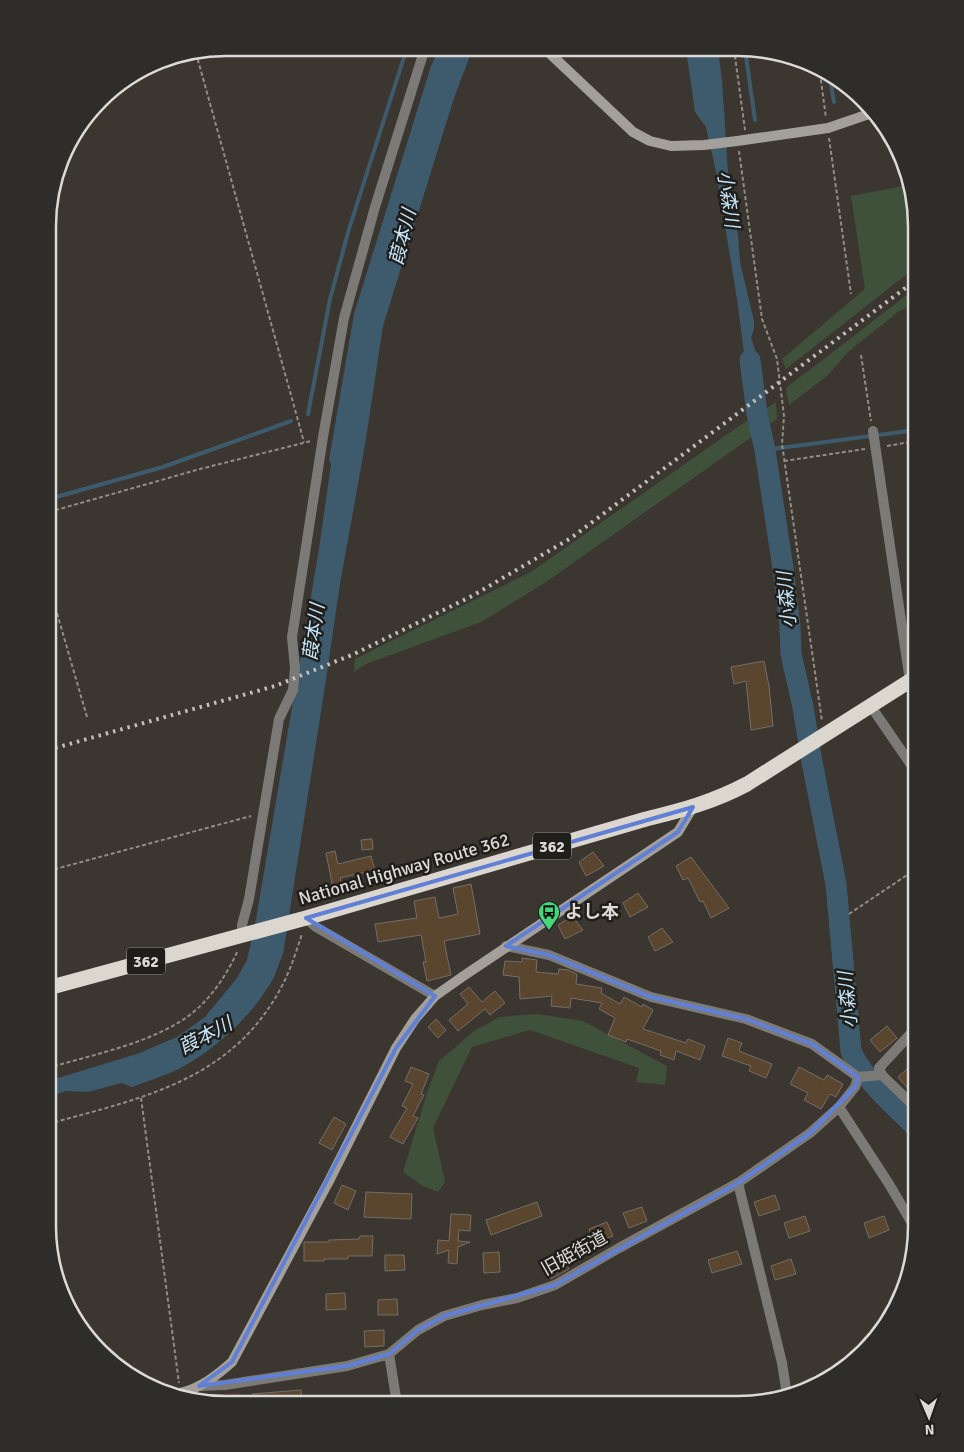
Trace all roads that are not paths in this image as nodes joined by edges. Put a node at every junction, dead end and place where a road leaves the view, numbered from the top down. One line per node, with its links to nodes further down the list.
1 (553, 56): 3 (street)
2 (422, 57): 11 (street)
3 (866, 115)
4 (873, 431): 5 (street)
5 (908, 646)
6 (908, 682): 7 (highway, National Highway Route 362 / 362)
7 (870, 705): 8 (street); 9 (highway, National Highway Route 362 / 362)
8 (907, 760)
9 (693, 807): 10 (highway, National Highway Route 362 / 362); 12 (street)
10 (302, 919): 11 (highway, National Highway Route 362 / 362); 14 (street)
11 (243, 934): 13 (highway, National Highway Route 362 / 362)
12 (506, 946): 14 (street); 17 (street)
13 (56, 986)
14 (435, 996): 23 (street)
15 (907, 1037): 16 (street)
16 (882, 1075): 17 (street); 18 (street)
17 (858, 1077): 19 (street, 旧姫街道)
18 (907, 1099)
19 (839, 1106): 20 (street, 旧姫街道); 21 (street)
20 (738, 1183): 22 (street, 旧姫街道); 25 (street)
21 (907, 1215)
22 (389, 1354): 23 (street, 旧姫街道); 26 (street)
23 (199, 1386): 24 (street, 旧姫街道)
24 (180, 1388)
25 (786, 1388)
26 (397, 1396)

